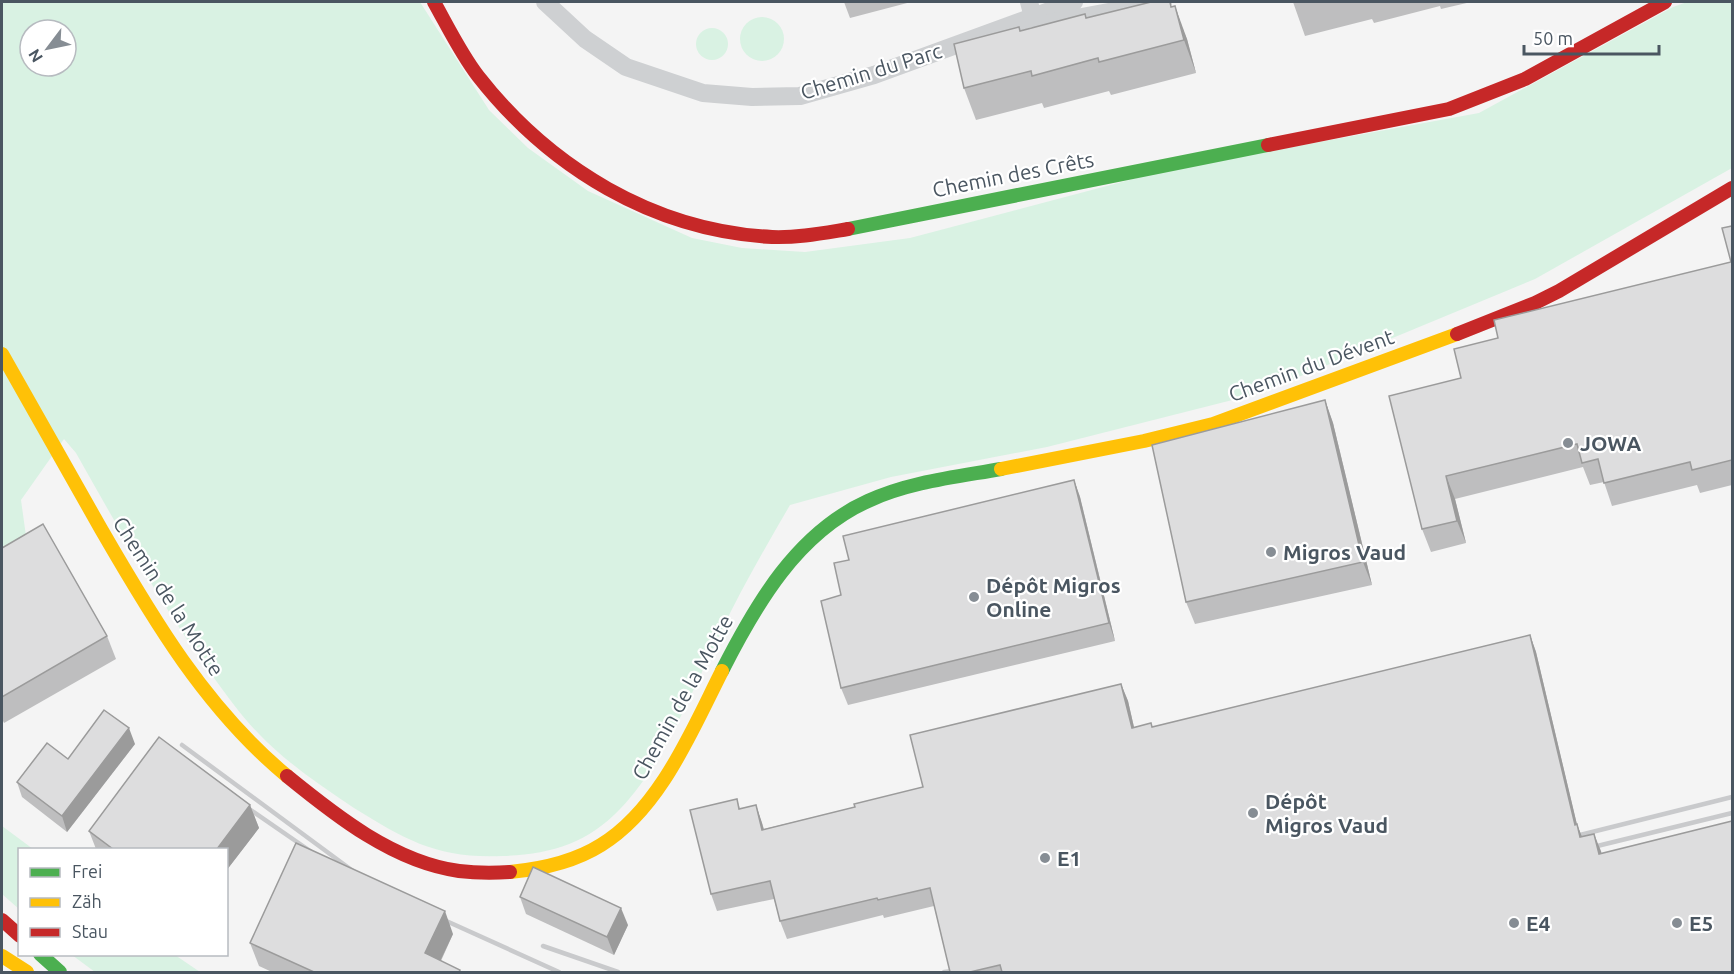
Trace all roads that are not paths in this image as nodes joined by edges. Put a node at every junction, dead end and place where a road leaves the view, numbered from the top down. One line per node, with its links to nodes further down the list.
1 (434, 2): 5 (main road, Chemin des Crêts)
2 (545, 2): 6 (street, Chemin du Parc)
3 (1074, 2): 6 (street, Chemin du Parc)
4 (1163, 2): 6 (street)
5 (1665, 2)
6 (1031, 9)
7 (1732, 188): 9 (main road, Chemin du Dévent)
8 (2, 354): 9 (main road, Chemin de la Motte)
9 (874, 499)
10 (2, 920): 11 (main road)
11 (18, 934)
12 (2, 956): 14 (main road)
13 (42, 956): 15 (main road)
14 (27, 972)
15 (60, 972)

